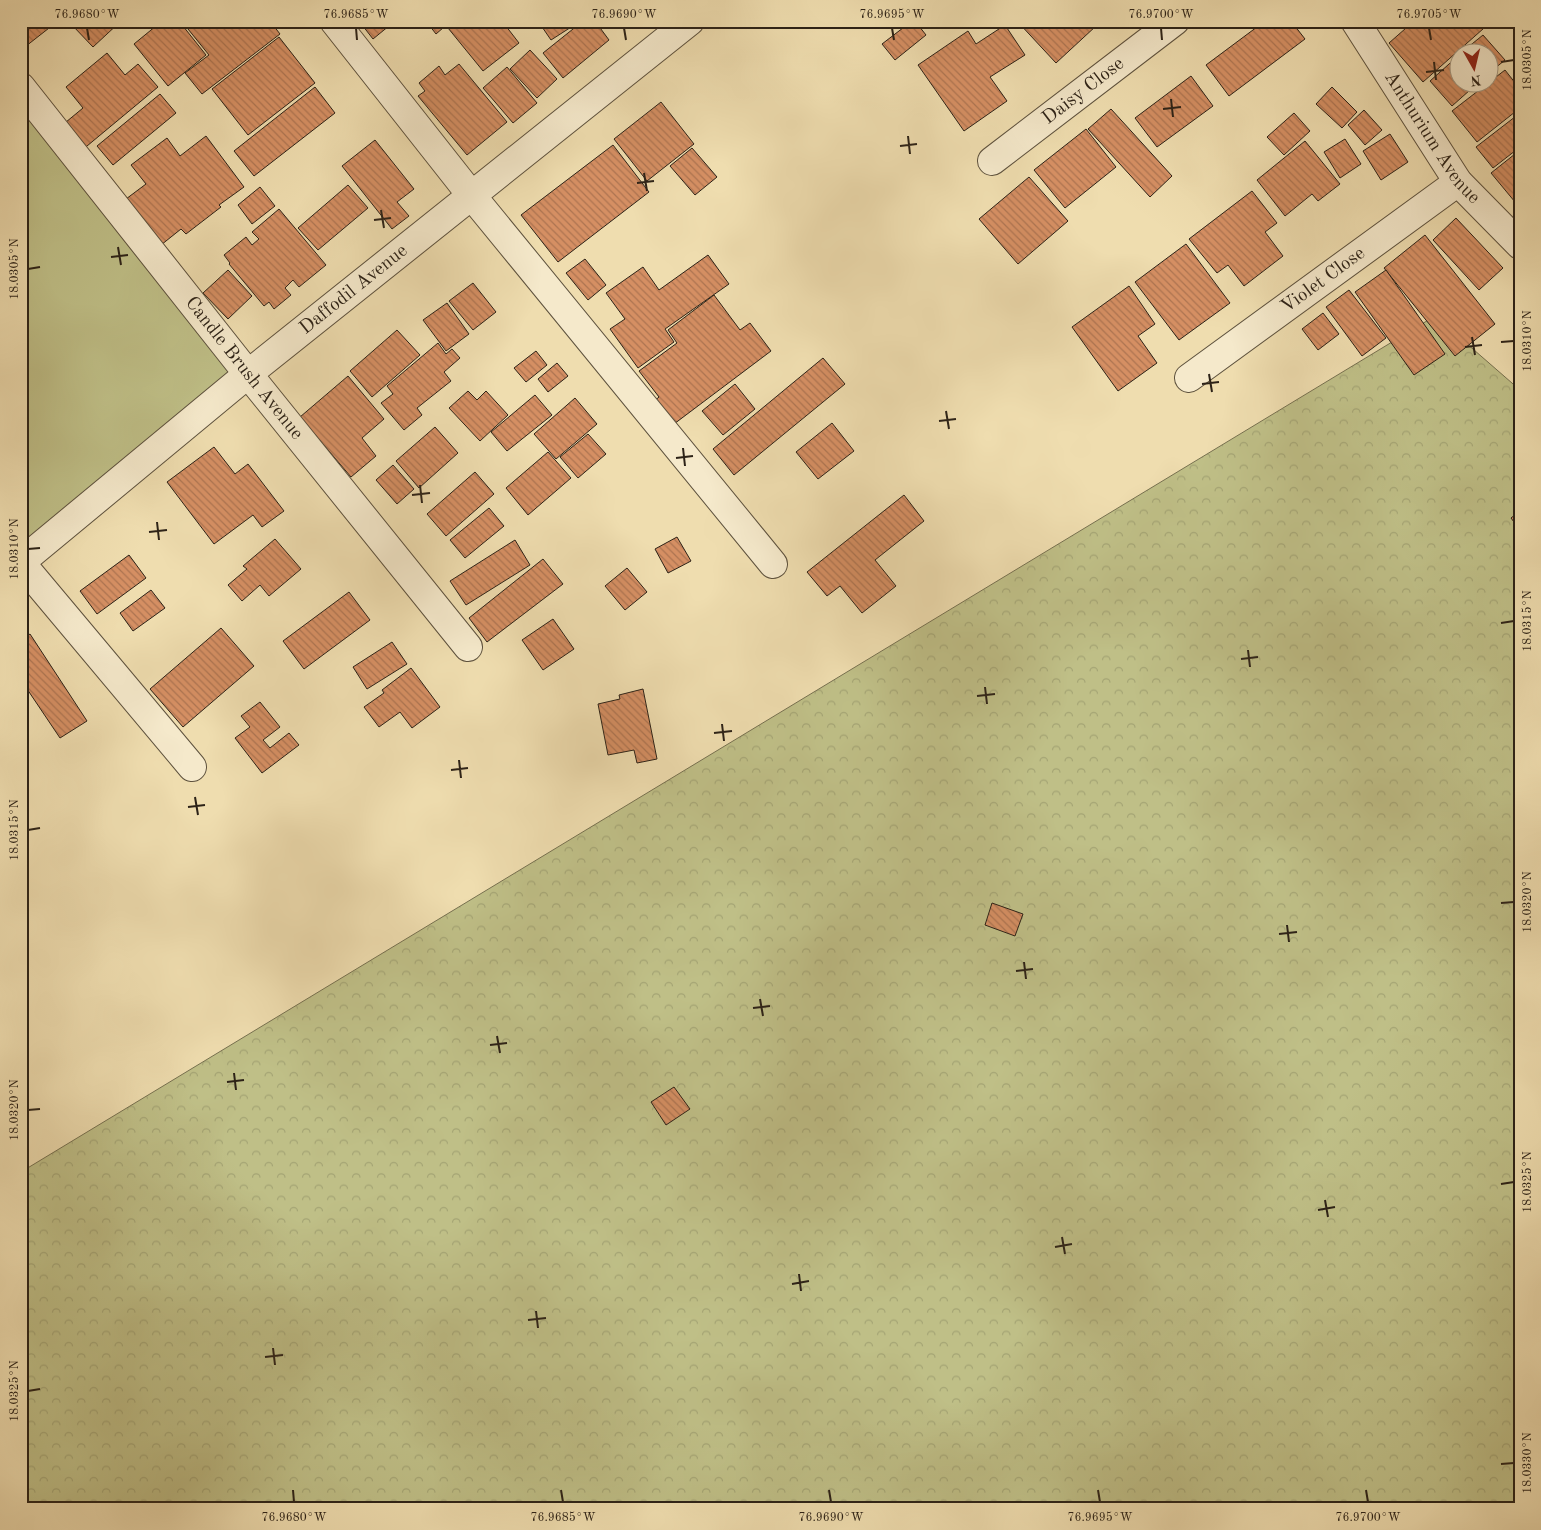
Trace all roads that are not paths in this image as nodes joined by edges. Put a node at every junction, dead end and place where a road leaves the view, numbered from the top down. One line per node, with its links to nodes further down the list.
1 (334, 21): 8 (street)
2 (690, 21): 8 (street, Daffodil Avenue)
3 (1175, 21): 6 (street, Daisy Close)
4 (1355, 21): 7 (street, Anthurium Avenue)
5 (21, 87): 10 (street, Candle Brush Avenue)
6 (992, 162)
7 (1458, 182): 9 (street, Anthurium Avenue); 11 (street, Violet Close)
8 (472, 196): 10 (street, Daffodil Avenue); 13 (street)
9 (1520, 245)
10 (248, 374): 12 (street, Daffodil Avenue); 14 (street, Candle Brush Avenue)
11 (1189, 378)
12 (21, 562): 15 (street)
13 (773, 564)
14 (468, 647)
15 (192, 767)

